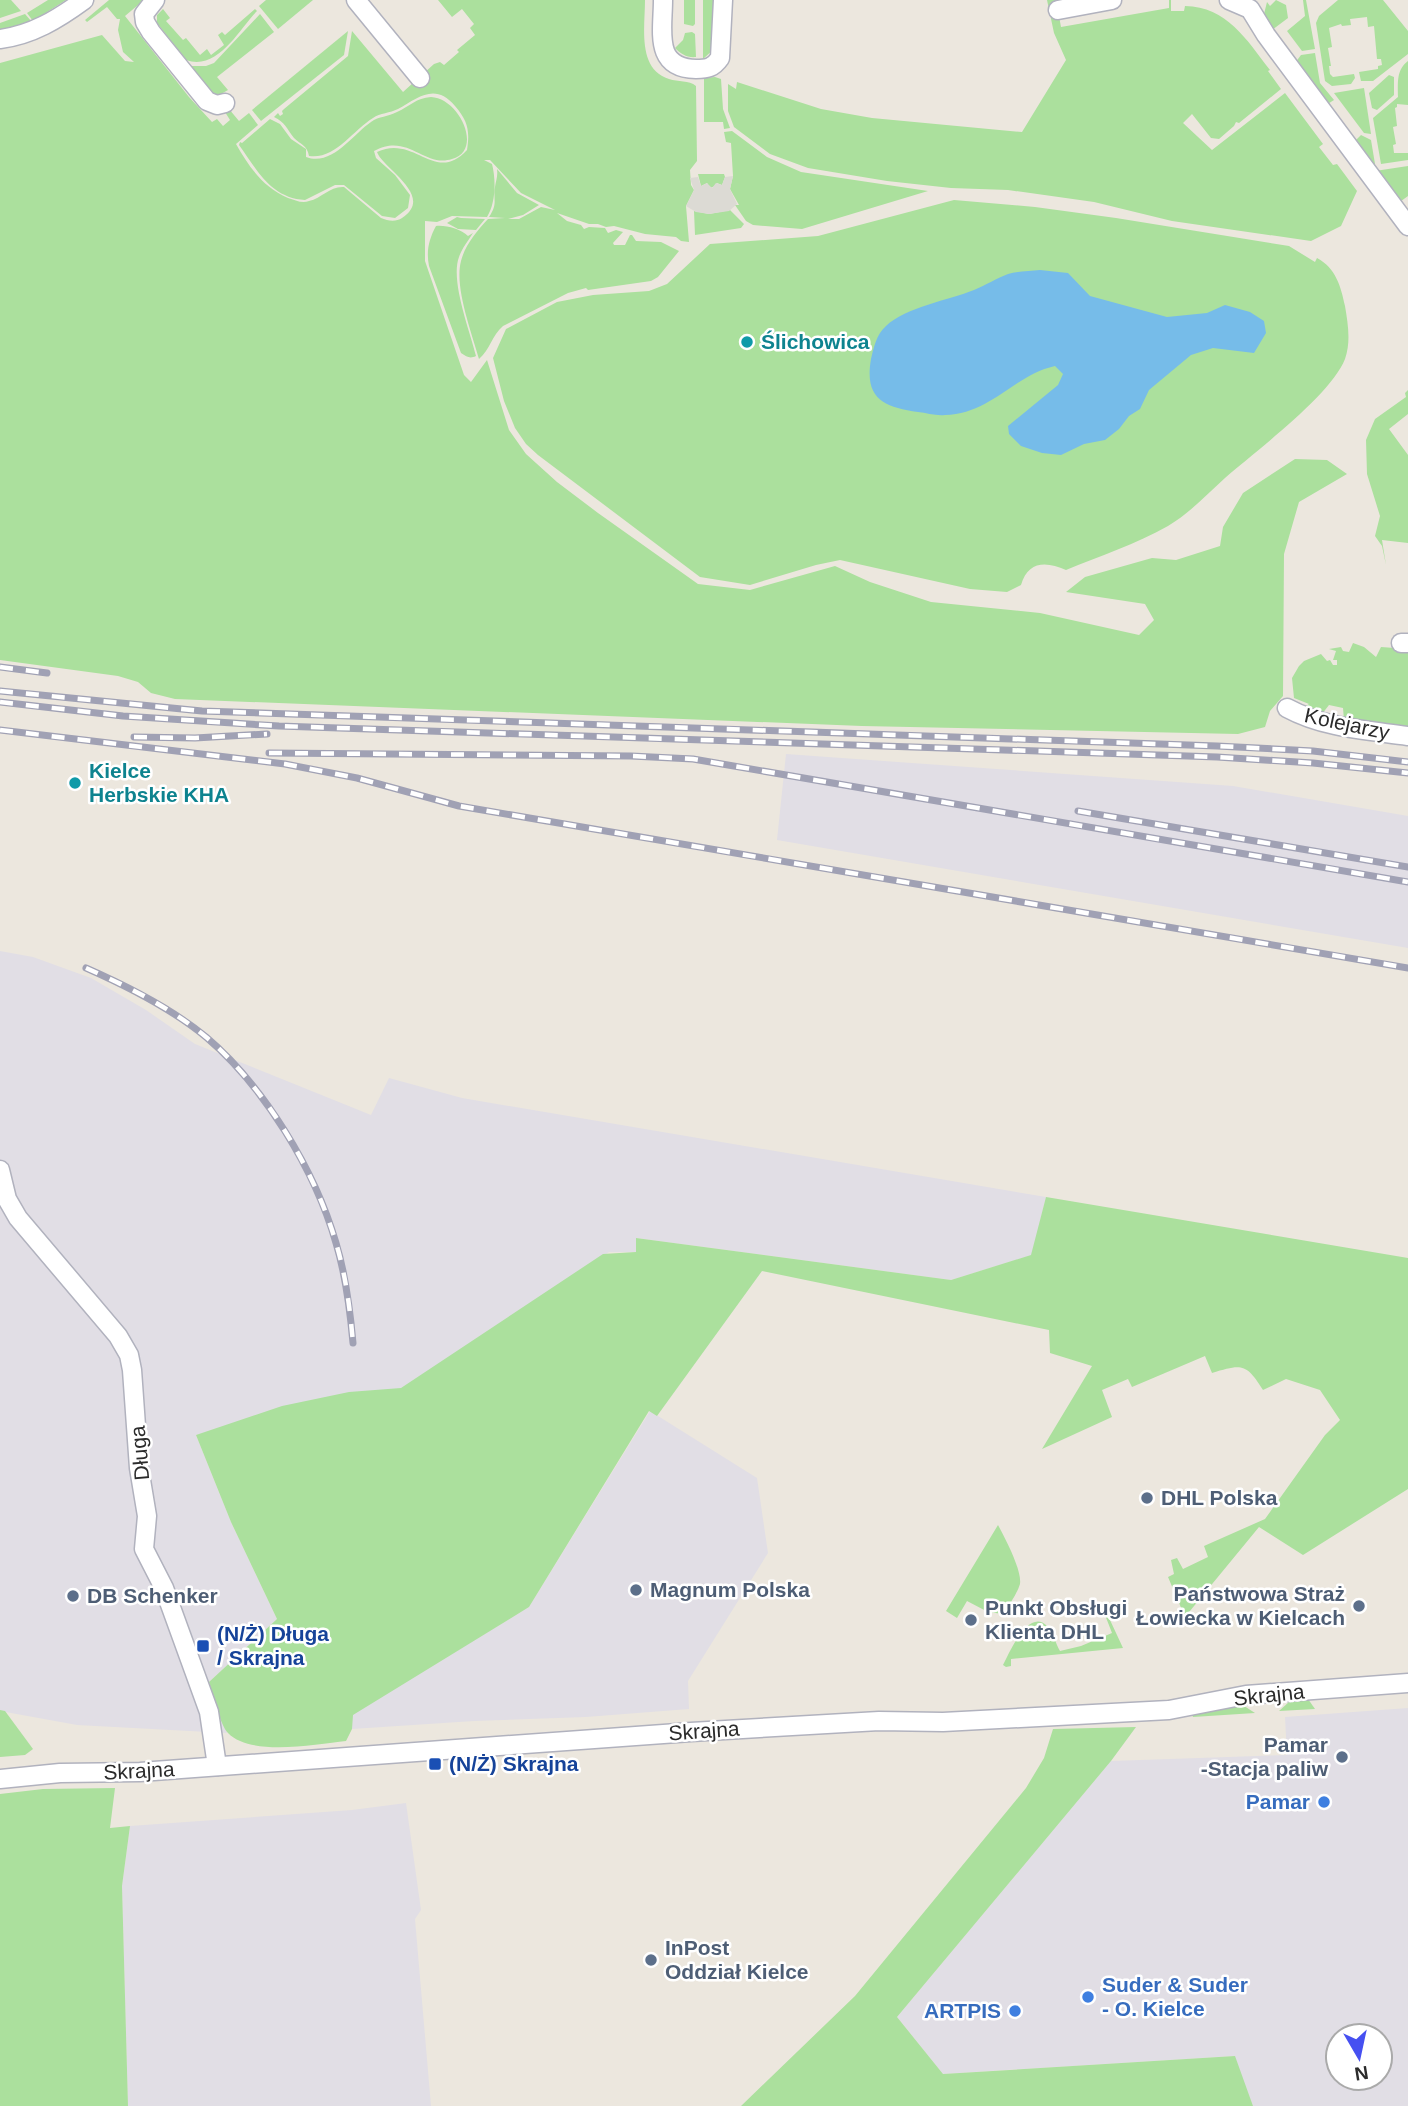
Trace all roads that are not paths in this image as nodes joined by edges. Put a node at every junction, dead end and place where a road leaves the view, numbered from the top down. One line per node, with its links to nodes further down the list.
1 (84, 0): 11 (street)
2 (155, 0): 13 (street)
3 (356, 0): 12 (street)
4 (663, 0): 5 (street)
5 (723, 0)
6 (1112, 0): 8 (street)
7 (1229, 0): 9 (street)
8 (1093, 2): 10 (street)
9 (1255, 5): 14 (street)
10 (1058, 10)
11 (0, 39)
12 (420, 78)
13 (225, 103)
14 (1408, 226)
15 (1287, 708): 16 (street, Kolejarzy)
16 (1408, 736)
17 (0, 1170): 19 (street, Długa)
18 (1408, 1684): 19 (street, Skrajna)
19 (217, 1766): 20 (street, Skrajna)
20 (0, 1779)

